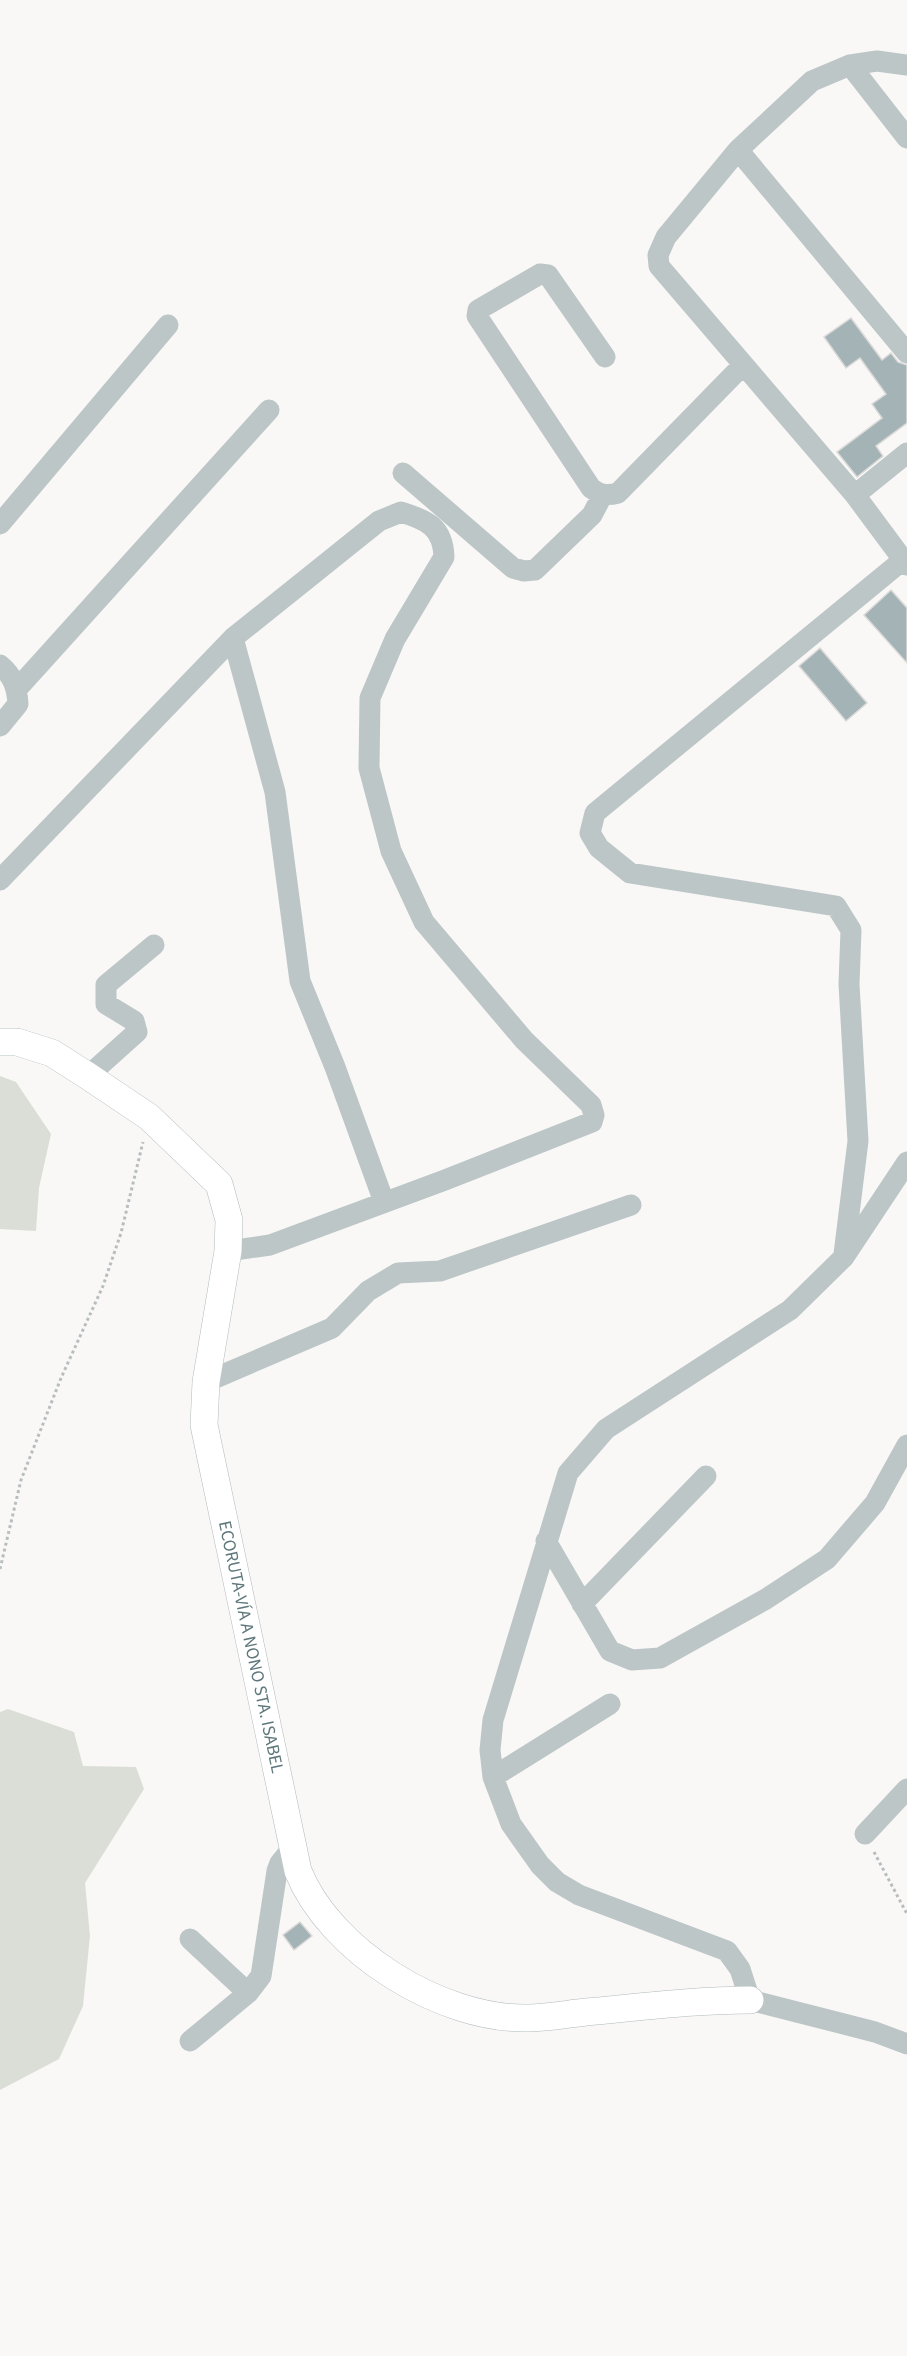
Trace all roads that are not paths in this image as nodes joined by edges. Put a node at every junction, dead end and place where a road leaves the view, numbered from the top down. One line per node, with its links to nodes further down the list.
1 (850, 65): 2 (street); 3 (street); 4 (street)
2 (907, 65)
3 (907, 138)
4 (738, 150): 6 (street); 8 (street)
5 (168, 325): 14 (street)
6 (907, 353)
7 (605, 357): 12 (street)
8 (743, 365): 12 (street); 13 (street)
9 (269, 410): 18 (street)
10 (907, 453): 13 (street)
11 (403, 473): 12 (street)
12 (603, 494)
13 (855, 495): 15 (street)
14 (0, 524)
15 (905, 562): 28 (street)
16 (233, 638): 20 (street); 25 (street); 25 (street)
17 (0, 665): 18 (street)
18 (17, 689): 19 (street)
19 (0, 726)
20 (0, 880)
21 (154, 945): 23 (street)
22 (0, 1042): 23 (main road, ECORUTA-VÍA A NONO STA. ISABEL)
23 (88, 1076): 27 (main road, ECORUTA-VÍA A NONO STA. ISABEL)
24 (907, 1162): 28 (street)
25 (384, 1202): 27 (street)
26 (631, 1205): 29 (street)
27 (228, 1251): 29 (main road, ECORUTA-VÍA A NONO STA. ISABEL)
28 (844, 1257): 32 (street)
29 (206, 1382): 38 (main road, ECORUTA-VÍA A NONO STA. ISABEL)
30 (907, 1445): 33 (street)
31 (706, 1476): 33 (street)
32 (546, 1541): 33 (street); 35 (street)
33 (582, 1604)
34 (610, 1704): 35 (street)
35 (494, 1777): 41 (street)
36 (907, 1789): 37 (street)
37 (865, 1834)
38 (293, 1847): 40 (street); 41 (main road, ECORUTA-VÍA A NONO STA. ISABEL)
39 (190, 1939): 40 (street)
40 (248, 1993): 42 (street)
41 (750, 2000): 43 (street)
42 (190, 2041)
43 (907, 2044)

